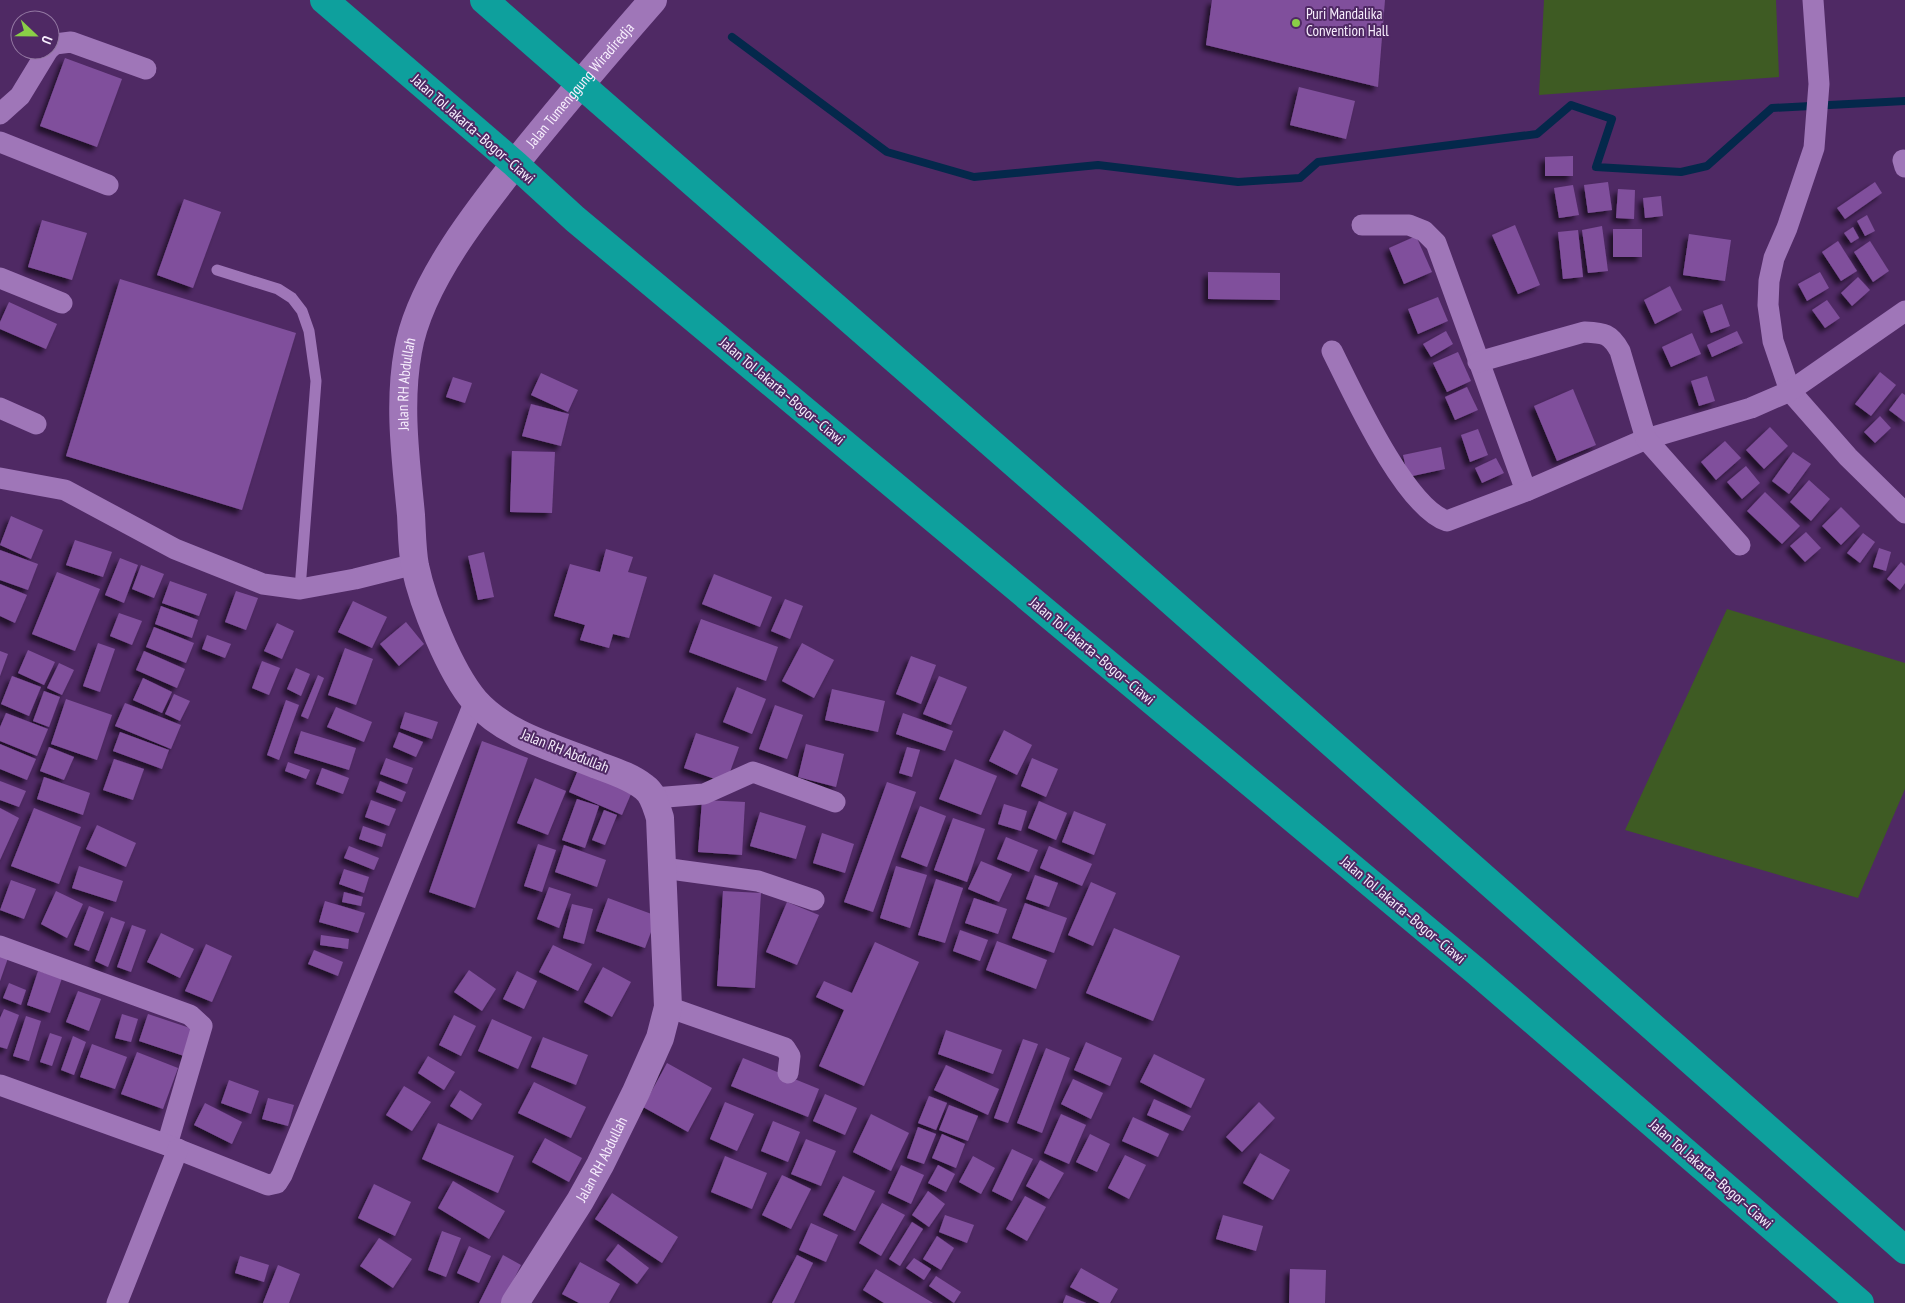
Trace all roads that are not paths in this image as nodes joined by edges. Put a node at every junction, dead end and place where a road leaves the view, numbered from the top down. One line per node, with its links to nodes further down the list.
1 (324, 0): 42 (highway, Jalan Tol Jakarta–Bogor–Ciawi)
2 (484, 0): 39 (highway)
3 (653, 0): 11 (street, Jalan Tumenggung Wiradiredja)
4 (1813, 0): 19 (street)
5 (60, 43): 7 (street)
6 (42, 60): 8 (street)
7 (146, 69)
8 (0, 114)
9 (0, 142): 10 (street)
10 (108, 185)
11 (491, 194): 27 (street, Jalan RH Abdullah)
12 (1362, 225): 18 (street)
13 (217, 270): 28 (lane)
14 (0, 278): 15 (street)
15 (62, 303)
16 (1905, 311): 19 (street)
17 (1332, 351): 24 (street)
18 (1478, 362): 22 (street); 24 (street)
19 (1790, 391): 22 (street); 25 (street)
20 (0, 408): 21 (street)
21 (36, 424)
22 (1646, 439): 24 (street); 26 (street)
23 (0, 478): 28 (street)
24 (1526, 491)
25 (1905, 513)
26 (1740, 545)
27 (415, 564): 28 (street); 29 (street, Jalan RH Abdullah)
28 (300, 589)
29 (475, 701): 30 (street, Jalan RH Abdullah); 38 (street)
30 (654, 798): 31 (street); 32 (street, Jalan RH Abdullah)
31 (835, 802)
32 (663, 868): 33 (street); 35 (street, Jalan RH Abdullah)
33 (814, 900)
34 (0, 946): 38 (street)
35 (668, 1007): 36 (street); 41 (street, Jalan RH Abdullah)
36 (788, 1073)
37 (0, 1085): 38 (street)
38 (172, 1147): 40 (street)
39 (1905, 1250)
40 (117, 1303)
41 (516, 1303)
42 (1860, 1303)

